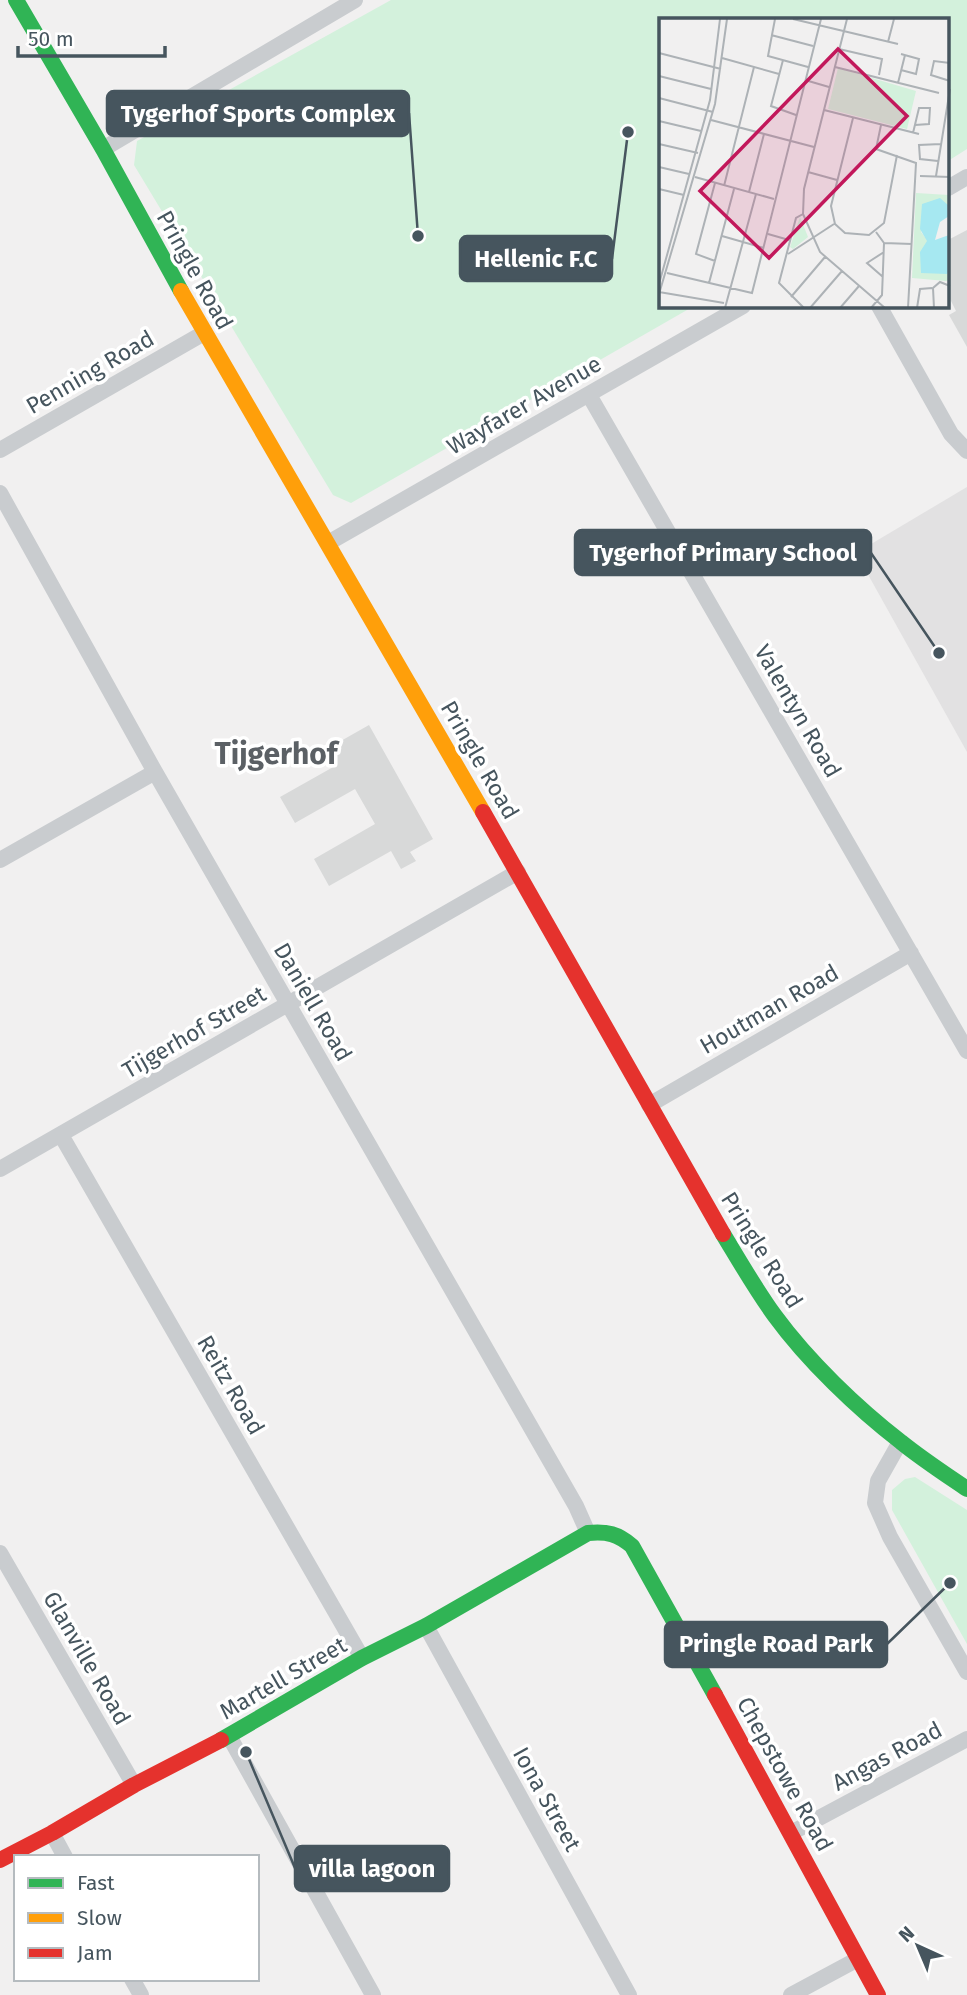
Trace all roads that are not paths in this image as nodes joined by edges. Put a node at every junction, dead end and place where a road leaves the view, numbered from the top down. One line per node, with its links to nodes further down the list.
1 (16, 0): 3 (street, Pringle Road)
2 (355, 0): 3 (street)
3 (103, 149): 8 (street, Pringle Road)
4 (967, 177): 5 (street)
5 (950, 187)
6 (740, 308): 9 (street, Wayfarer Avenue)
7 (880, 308): 11 (street)
8 (204, 333): 10 (street, Penning Road); 13 (street, Pringle Road)
9 (589, 395): 13 (street, Wayfarer Avenue); 17 (street, Valentyn Road)
10 (0, 450)
11 (967, 451)
12 (0, 493): 14 (street, Daniell Road)
13 (328, 543): 16 (street, Pringle Road)
14 (155, 772): 15 (street); 18 (street, Daniell Road)
15 (0, 860)
16 (518, 872): 18 (street, Tijgerhof Street); 20 (street, Pringle Road)
17 (911, 953): 19 (street, Valentyn Road); 20 (street, Houtman Road)
18 (289, 1004): 21 (street, Tijgerhof Street); 25 (street, Daniell Road)
19 (967, 1051)
20 (649, 1105): 23 (street, Pringle Road)
21 (61, 1135): 22 (street, Tijgerhof Street); 28 (street, Reitz Road)
22 (0, 1169)
23 (900, 1442): 24 (street, Pringle Road); 29 (street)
24 (967, 1489)
25 (588, 1534): 27 (street, Martell Street); 34 (street, Chepstowe Road)
26 (0, 1553): 32 (street, Glanville Road)
27 (426, 1626): 28 (street, Martell Street); 39 (street, Iona Street)
28 (362, 1658): 30 (street, Martell Street)
29 (967, 1672)
30 (229, 1736): 32 (street, Martell Street); 38 (street)
31 (967, 1738): 34 (street, Angas Road)
32 (134, 1785): 33 (street, Martell Street)
33 (52, 1833): 35 (street); 36 (street, Martell Street)
34 (791, 1833): 37 (street, Chepstowe Road)
35 (64, 1855)
36 (0, 1860)
37 (858, 1959): 40 (street); 41 (street, Chepstowe Road)
38 (373, 1995)
39 (629, 1995)
40 (791, 1995)
41 (878, 1995)

